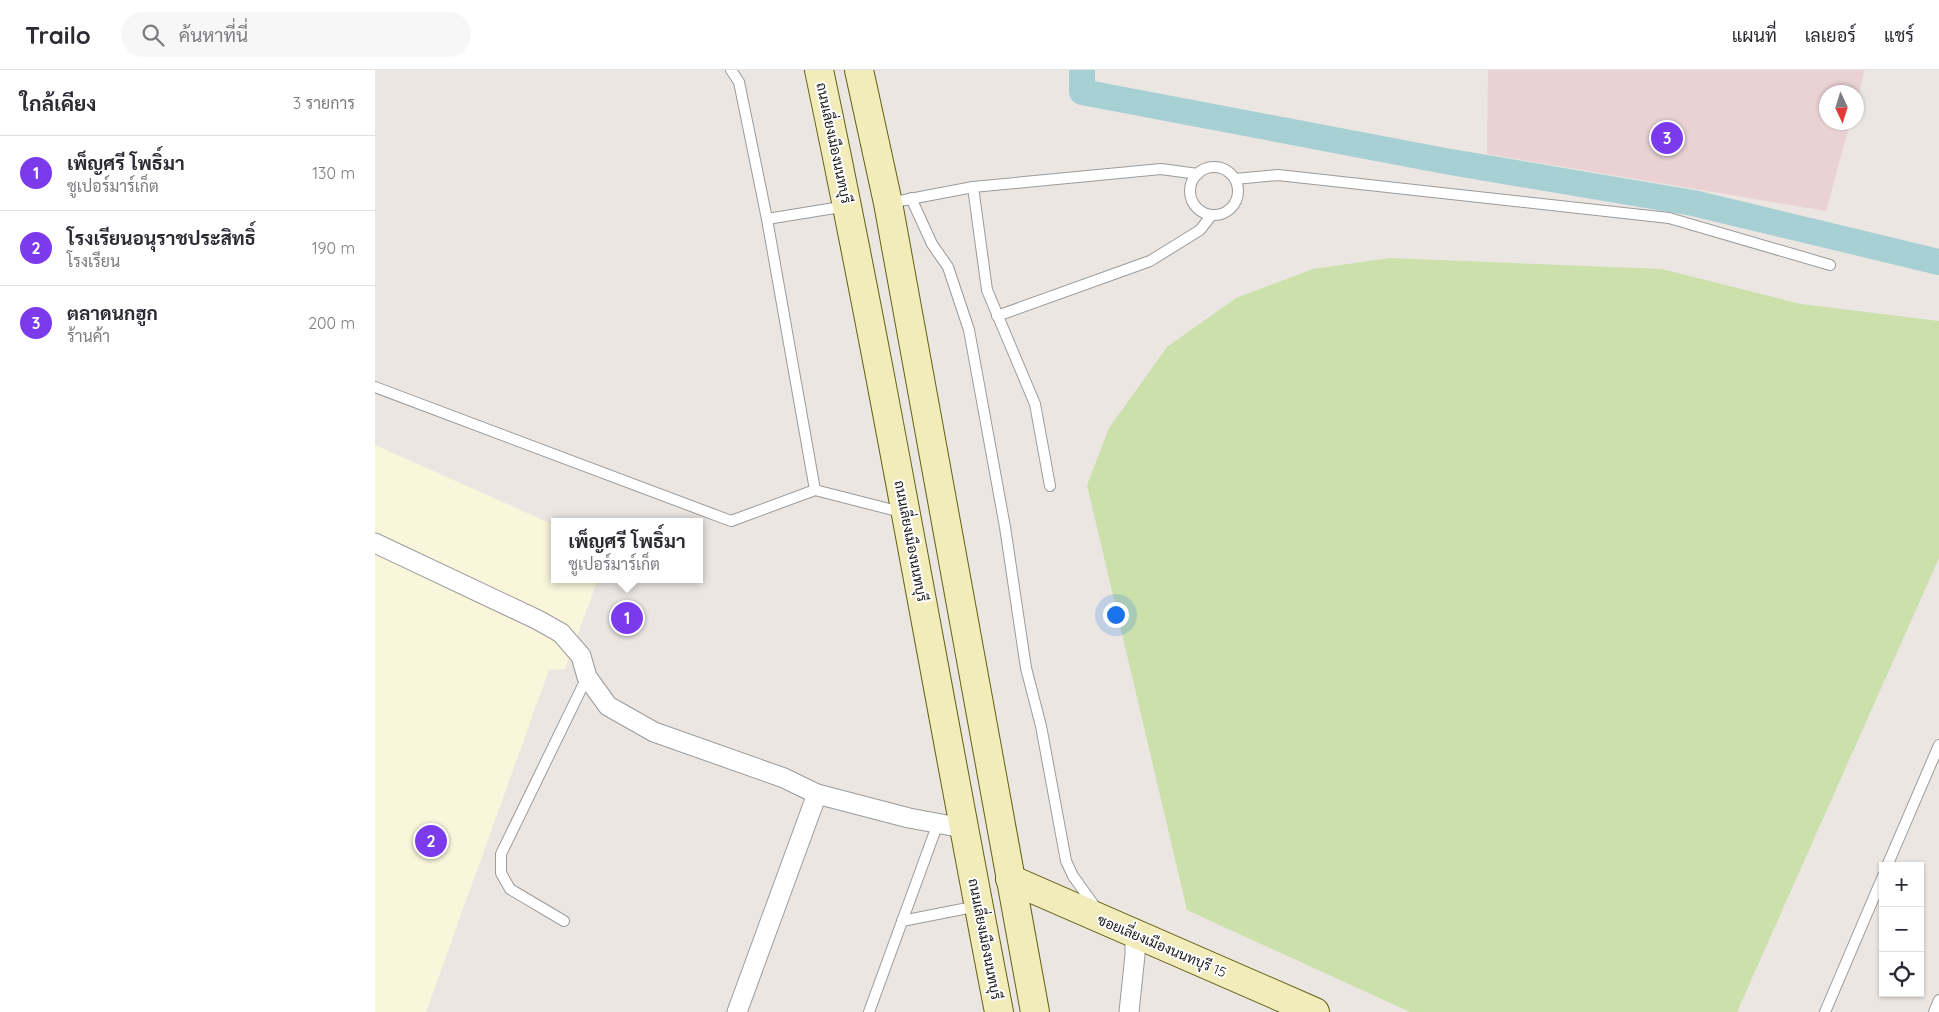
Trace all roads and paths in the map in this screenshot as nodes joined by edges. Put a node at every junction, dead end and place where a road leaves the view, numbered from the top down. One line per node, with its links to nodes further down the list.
1 (731, 70): 10 (lane)
2 (819, 70): 8 (main road, ถนนเลี่ยงเมืองนนทบุรี)
3 (859, 70): 7 (main road)
4 (1197, 174): 5 (lane); 6 (lane); 9 (lane)
5 (1235, 179): 9 (lane); 11 (lane)
6 (973, 187): 7 (lane); 12 (lane)
7 (900, 201): 23 (main road); 28 (lane)
8 (848, 206): 10 (lane); 16 (main road, ถนนเลี่ยงเมืองนนทบุรี)
9 (1211, 216): 12 (lane)
10 (767, 219): 15 (lane)
11 (1830, 265)
12 (997, 316): 14 (lane)
13 (375, 387): 15 (lane)
14 (1050, 486)
15 (815, 490): 16 (lane)
16 (905, 513): 21 (main road, ถนนเลี่ยงเมืองนนทบุรี)
17 (375, 543): 18 (street)
18 (587, 677): 20 (street); 26 (lane)
19 (1939, 745): 22 (lane)
20 (817, 794): 21 (street); 31 (street)
21 (950, 826): 25 (main road, ถนนเลี่ยงเมืองนนทบุรี); 27 (lane)
22 (1889, 862)
23 (1010, 879): 28 (main road, ซอยเลี่ยงเมืองนนทบุรี 15); 34 (main road)
24 (1879, 885): 37 (lane)
25 (979, 906): 27 (lane); 33 (main road, ถนนเลี่ยงเมืองนนทบุรี)
26 (564, 921)
27 (902, 921): 32 (lane)
28 (1108, 923): 29 (main road, ซอยเลี่ยงเมืองนนทบุรี 15)
29 (1135, 935): 35 (street); 36 (main road, ซอยเลี่ยงเมืองนนทบุรี 15)
30 (1939, 1000): 38 (lane)
31 (737, 1012)
32 (869, 1012)
33 (999, 1012)
34 (1035, 1012)
35 (1129, 1012)
36 (1315, 1012)
37 (1825, 1012)
38 (1934, 1012)

